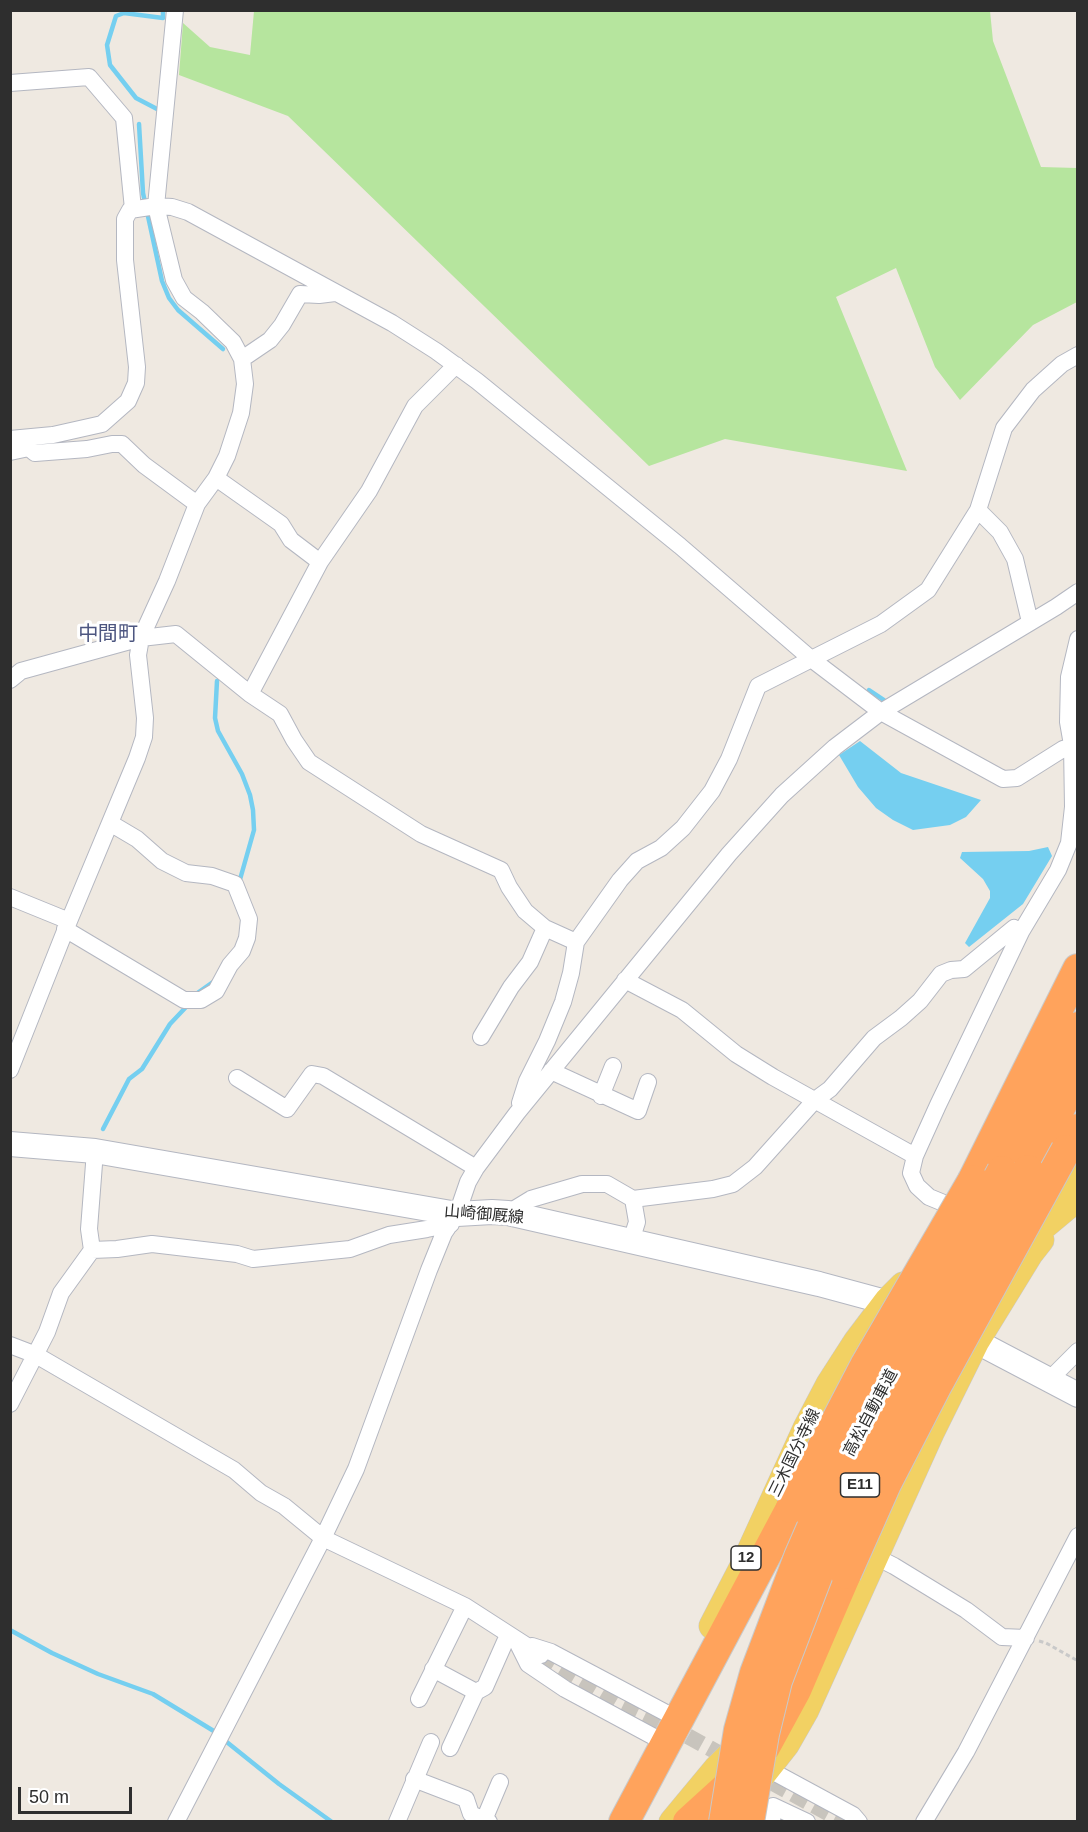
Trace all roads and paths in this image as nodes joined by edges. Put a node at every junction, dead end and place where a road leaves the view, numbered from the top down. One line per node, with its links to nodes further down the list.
1 (175, 10): 3 (street)
2 (10, 83): 3 (street)
3 (145, 207): 4 (street); 6 (street); 8 (street)
4 (335, 293): 6 (street); 7 (street)
5 (1077, 355): 12 (street)
6 (242, 359): 10 (street)
7 (456, 365): 13 (street); 18 (street)
8 (22, 442): 9 (street); 11 (street)
9 (10, 452)
10 (216, 478): 11 (street); 13 (street)
11 (197, 504): 16 (street)
12 (978, 510): 15 (street); 18 (street)
13 (320, 562): 20 (street)
14 (1077, 592): 15 (street)
15 (1030, 622): 21 (street)
16 (141, 638): 19 (street); 20 (street); 23 (street)
17 (1077, 639): 22 (street)
18 (810, 658): 21 (street); 28 (street)
19 (10, 680)
20 (250, 694): 26 (street)
21 (881, 712): 22 (street); 30 (street)
22 (1075, 745): 27 (street)
23 (110, 823): 25 (street); 25 (street)
24 (10, 897): 25 (street)
25 (67, 925): 34 (street)
26 (545, 928): 28 (street); 32 (street)
27 (1021, 932): 40 (street); 45 (street)
28 (576, 942): 41 (street)
29 (1077, 969): 85 (highway, bridge)
30 (625, 980): 35 (street); 40 (street)
31 (1077, 1027): 47 (highway, 高松自動車道 / E11)
32 (481, 1037)
33 (613, 1066): 39 (street)
34 (10, 1070)
35 (550, 1071): 39 (street); 41 (street)
36 (1077, 1073): 47 (highway, 高松自動車道 / E11)
37 (237, 1078): 46 (street)
38 (648, 1082): 39 (street)
39 (602, 1096)
40 (815, 1100): 45 (street); 48 (street)
41 (517, 1113): 46 (street)
42 (10, 1144): 43 (main road, 山崎御厩線)
43 (95, 1150): 51 (main road, 山崎御厩線); 54 (street)
44 (1074, 1151): 52 (main road, 三木国分寺線 / 12); 87 (highway, bridge)
45 (915, 1156): 52 (street)
46 (476, 1168): 51 (street)
47 (1015, 1171): 89 (highway, 高松自動車道 / E11, bridge); 90 (highway, 高松自動車道 / E11, bridge)
48 (633, 1198): 50 (street); 53 (street)
49 (1073, 1202): 56 (main road); 57 (main road)
50 (508, 1213): 51 (main road, 山崎御厩線); 53 (main road, 山崎御厩線)
51 (454, 1219): 54 (street); 64 (street)
52 (986, 1221): 55 (main road, 三木国分寺線 / 12)
53 (631, 1241): 55 (main road, 山崎御厩線)
54 (92, 1250): 58 (street)
55 (887, 1301): 56 (main road, 山崎御厩線); 74 (main road, 三木国分寺線 / 12)
56 (948, 1327): 57 (main road, 山崎御厩線); 86 (main road)
57 (976, 1342): 60 (main road, 山崎御厩線); 65 (main road)
58 (26, 1351): 62 (street); 64 (street)
59 (1077, 1351): 60 (street)
60 (1049, 1380): 61 (main road, 山崎御厩線)
61 (1077, 1395)
62 (10, 1404)
63 (1077, 1536): 68 (street)
64 (323, 1538): 66 (street); 82 (street)
65 (876, 1557): 68 (street); 78 (main road)
66 (465, 1606): 67 (street); 71 (street)
67 (512, 1638): 69 (street); 72 (street); 74 (street); 75 (street)
68 (1026, 1638): 70 (path); 94 (street)
69 (541, 1655)
70 (1077, 1660)
71 (433, 1669): 72 (street); 73 (street)
72 (476, 1692): 77 (street)
73 (419, 1699)
74 (668, 1714): 75 (main road, 三木国分寺線 / 12)
75 (656, 1738): 84 (main road, 三木国分寺線 / 12)
76 (431, 1742): 79 (street)
77 (450, 1748)
78 (768, 1769): 88 (main road); 93 (street)
79 (414, 1779): 81 (street); 83 (street)
80 (500, 1782): 81 (street)
81 (478, 1819)
82 (176, 1821)
83 (397, 1821)
84 (614, 1821)
85 (624, 1821)
86 (672, 1821)
87 (688, 1821)
88 (713, 1821)
89 (724, 1821)
90 (749, 1821)
91 (772, 1821): 92 (street)
92 (807, 1821)
93 (859, 1821)
94 (924, 1821)

